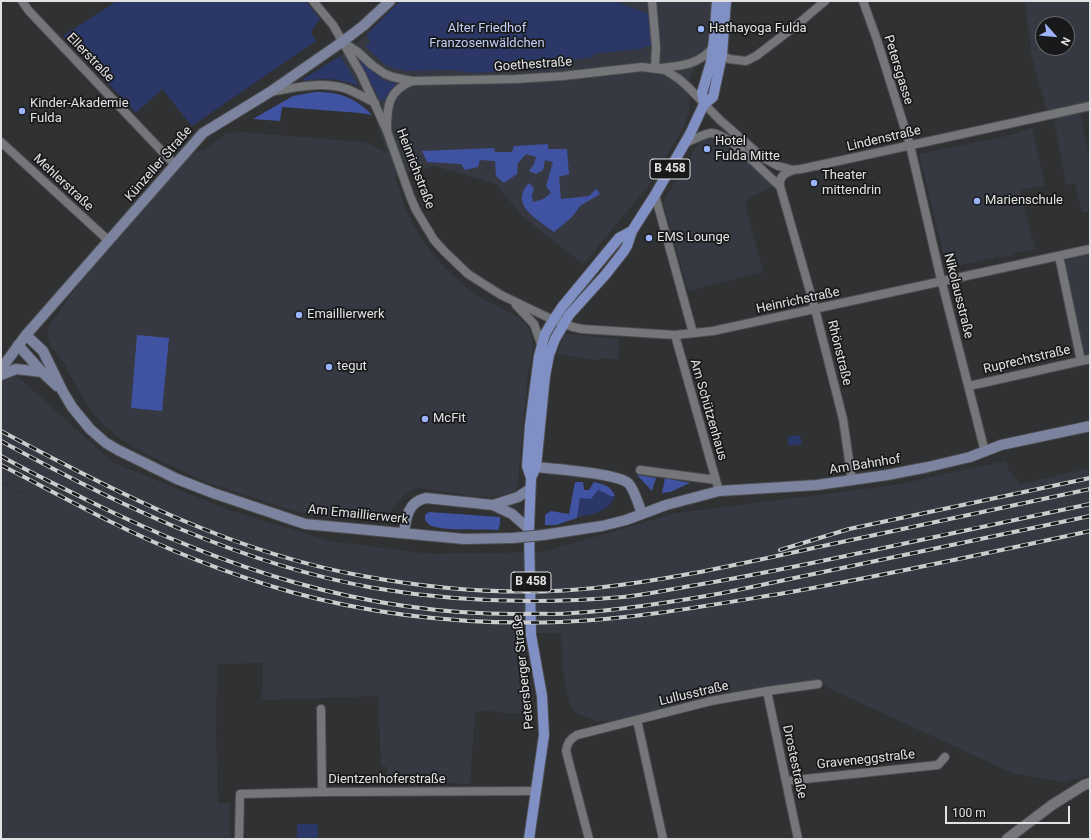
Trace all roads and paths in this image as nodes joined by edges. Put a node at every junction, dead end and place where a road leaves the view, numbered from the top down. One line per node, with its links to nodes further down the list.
1 (22, 1): 22 (street, Ellerstraße)
2 (313, 1): 9 (street, Heinrichstraße)
3 (390, 1): 9 (main road, Künzeller Straße)
4 (652, 1): 12 (street)
5 (717, 1): 10 (main road, B 458)
6 (726, 1): 11 (main road, B 458)
7 (825, 1): 11 (street)
8 (863, 1): 21 (street, Petersgasse)
9 (342, 42): 13 (street, Goethestraße); 14 (main road, Künzeller Straße); 15 (street, Heinrichstraße)
10 (713, 47): 12 (street, Goethestraße); 16 (main road, B 458)
11 (722, 55): 16 (main road, B 458)
12 (655, 68): 13 (street, Goethestraße); 16 (street, Goethestraße)
13 (412, 81): 18 (street)
14 (270, 92): 15 (street); 22 (main road, Künzeller Straße)
15 (375, 103): 18 (street, Heinrichstraße)
16 (704, 104): 20 (main road, Petersberger Straße / B 458); 23 (street, Lindenstraße)
17 (1090, 106): 21 (street, Lindenstraße)
18 (387, 131): 31 (street, Heinrichstraße)
19 (1, 142): 27 (street, Mehlerstraße)
20 (685, 143): 24 (street); 25 (main road, Petersberger Straße / B 458)
21 (910, 145): 23 (street, Lindenstraße); 30 (street, Nikolausstraße)
22 (175, 165): 27 (main road, Künzeller Straße)
23 (793, 170): 24 (street)
24 (780, 186): 32 (street, Rhönstraße)
25 (655, 195): 26 (main road, Petersberger Straße / B 458); 35 (street)
26 (632, 231): 33 (main road, Petersberger Straße / B 458); 34 (main road, Petersberger Straße / B 458)
27 (109, 241): 36 (main road, Künzeller Straße)
28 (1090, 249): 29 (street, Heinrichstraße)
29 (1059, 256): 30 (street, Heinrichstraße); 41 (street)
30 (942, 281): 32 (street, Heinrichstraße); 45 (street, Nikolausstraße)
31 (511, 300): 33 (street, Heinrichstraße); 38 (street, Heinrichstraße)
32 (815, 309): 35 (street, Heinrichstraße); 53 (street, Rhönstraße)
33 (554, 319): 34 (street, Heinrichstraße); 38 (main road, Petersberger Straße / B 458)
34 (564, 323): 37 (street, Heinrichstraße); 49 (main road, Petersberger Straße / B 458)
35 (693, 333): 37 (street, Heinrichstraße)
36 (26, 335): 39 (main road, Künzeller Straße); 46 (main road, Am Emaillierwerk)
37 (675, 335): 52 (street, Am Schützenhaus)
38 (542, 344): 51 (main road, Petersberger Straße / B 458)
39 (18, 345): 42 (main road, Künzeller Straße); 43 (main road, Am Emaillierwerk)
40 (1090, 359): 41 (street, Ruprechtstraße)
41 (1081, 361): 45 (street, Ruprechtstraße)
42 (1, 370)
43 (42, 372): 44 (main road); 46 (main road, Am Emaillierwerk)
44 (1, 375)
45 (969, 386): 48 (street, Nikolausstraße)
46 (62, 390): 59 (main road, Am Emaillierwerk)
47 (1090, 426): 48 (main road, Am Bahnhof)
48 (985, 452): 53 (main road, Am Bahnhof)
49 (536, 467): 51 (main road, Petersberger Straße / B 458); 57 (main road)
50 (640, 470): 52 (street)
51 (531, 478): 54 (main road, Petersberger Straße / B 458)
52 (716, 480): 55 (street, Am Schützenhaus)
53 (852, 481): 55 (main road, Am Bahnhof)
54 (530, 489): 56 (main road); 58 (main road, Petersberger Straße / B 458)
55 (719, 491): 57 (main road, Am Bahnhof)
56 (493, 505): 58 (main road); 59 (main road)
57 (642, 514): 59 (main road, Am Emaillierwerk, bridge)
58 (529, 529): 67 (main road, Petersberger Straße / B 458)
59 (404, 533)
60 (818, 684): 61 (street, Lullusstraße)
61 (768, 691): 63 (street, Lullusstraße); 65 (street, Drostestraße)
62 (321, 709): 68 (street)
63 (637, 720): 71 (street, Lullusstraße); 72 (street)
64 (945, 757): 65 (street, Graveneggstraße)
65 (786, 781): 73 (street, Drostestraße)
66 (1090, 783): 74 (street)
67 (535, 791): 68 (street, Dientzenhoferstraße); 70 (main road, Petersberger Straße / B 458)
68 (322, 792): 69 (street, Dientzenhoferstraße)
69 (239, 839)
70 (529, 839)
71 (590, 839)
72 (663, 839)
73 (798, 839)
74 (1007, 839)

